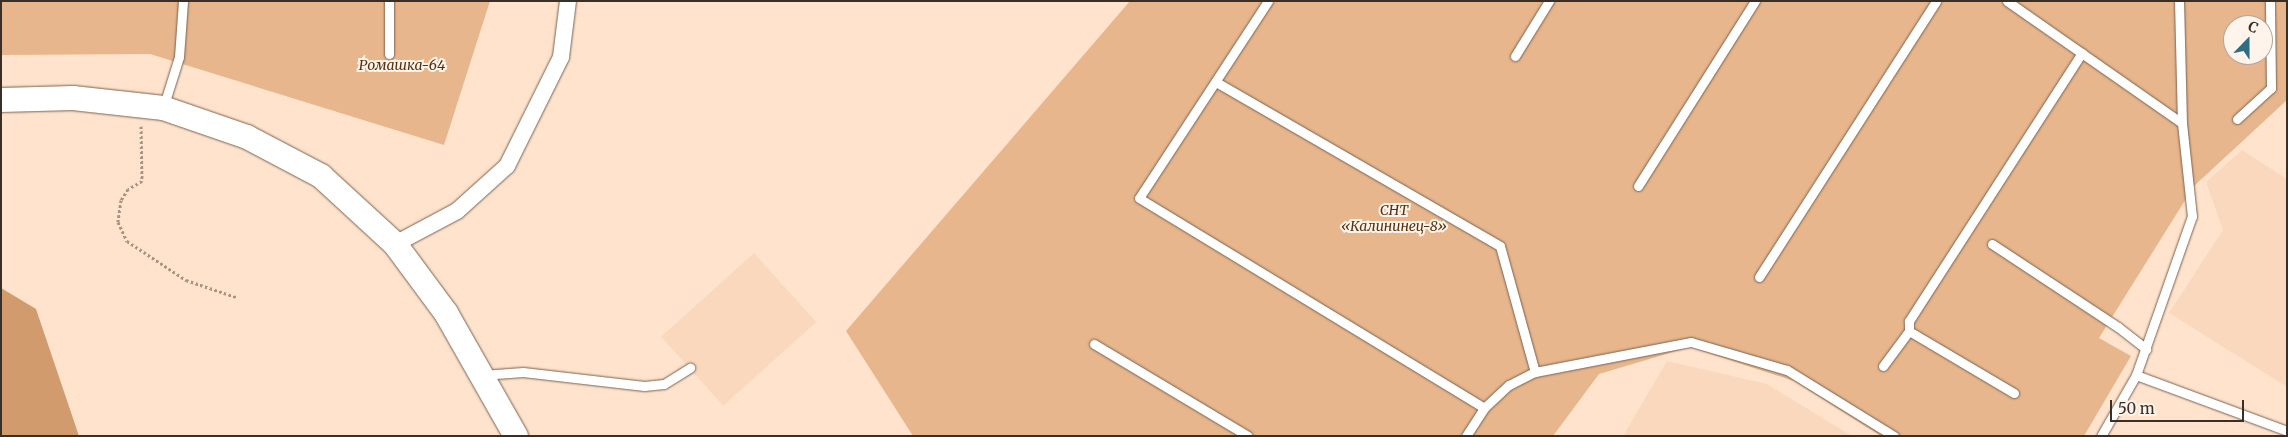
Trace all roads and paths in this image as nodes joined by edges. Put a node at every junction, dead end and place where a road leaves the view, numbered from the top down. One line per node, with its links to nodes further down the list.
1 (183, 1): 16 (lane)
2 (389, 1): 12 (lane)
3 (568, 1): 20 (street)
4 (1268, 1): 14 (lane)
5 (1549, 1): 13 (lane)
6 (1756, 1): 19 (lane)
7 (1936, 1): 22 (lane)
8 (2007, 1): 11 (lane)
9 (2179, 1): 18 (lane)
10 (2270, 1): 17 (lane)
11 (2082, 53): 18 (lane); 24 (lane)
12 (388, 54)
13 (1515, 56)
14 (1216, 82): 29 (lane); 33 (lane)
15 (1, 100): 16 (main road)
16 (152, 107): 20 (main road); 23 (path)
17 (2237, 119)
18 (2182, 123): 26 (lane)
19 (1638, 186)
20 (395, 244): 30 (main road)
21 (1992, 244): 26 (lane)
22 (1759, 277)
23 (236, 297)
24 (1909, 331): 27 (lane); 32 (lane)
25 (1094, 344): 36 (lane)
26 (2146, 349): 31 (lane)
27 (1883, 366)
28 (690, 368): 30 (lane)
29 (1535, 372): 33 (lane); 38 (lane)
30 (482, 375): 35 (main road)
31 (2136, 376): 34 (lane); 39 (lane)
32 (2014, 393)
33 (1484, 408): 37 (lane)
34 (2287, 432)
35 (516, 436)
36 (1248, 436)
37 (1466, 436)
38 (1894, 436)
39 (2101, 436)

